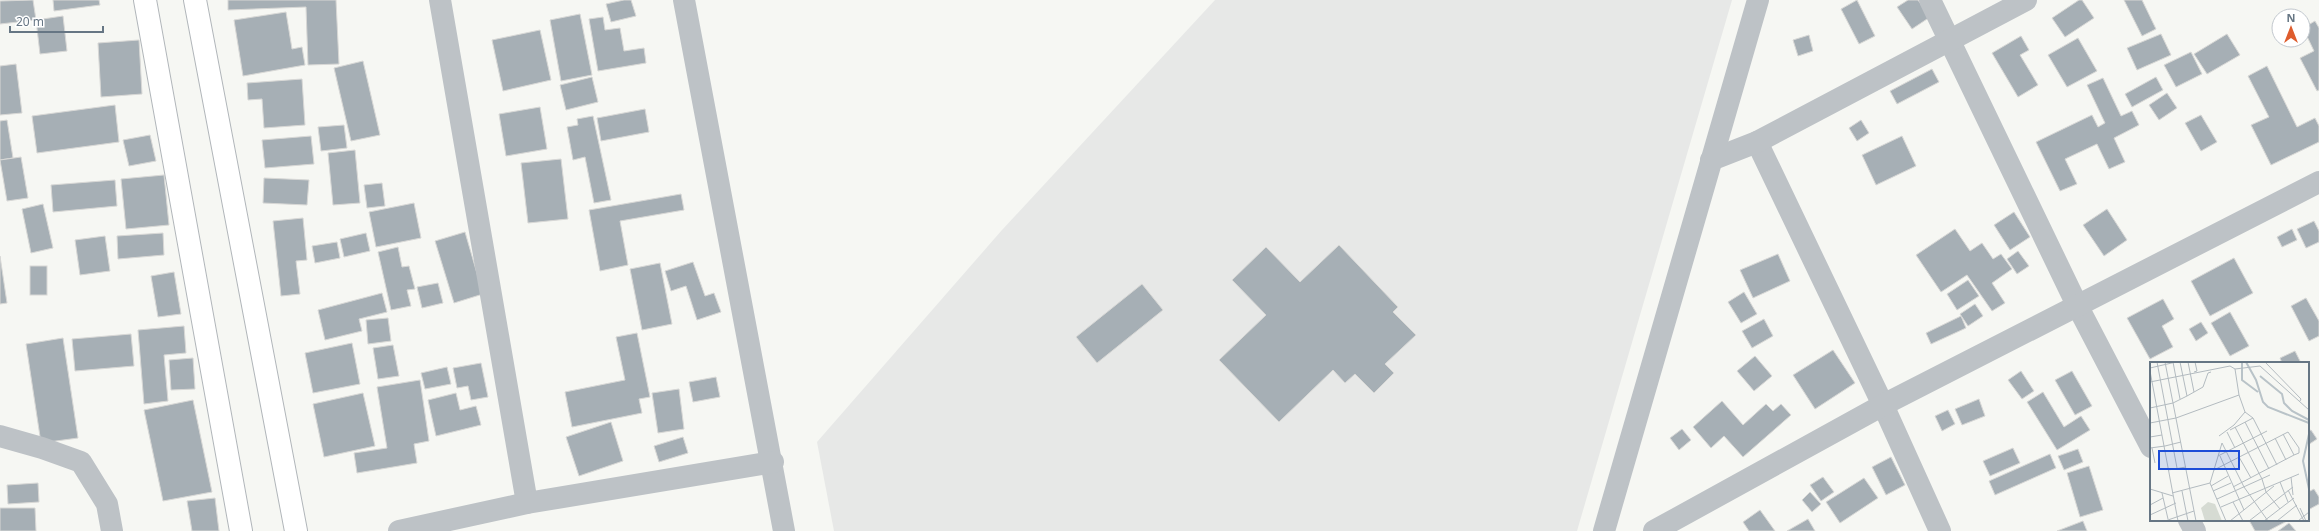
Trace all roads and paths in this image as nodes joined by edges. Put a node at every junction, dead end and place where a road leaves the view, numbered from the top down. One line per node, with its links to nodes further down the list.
1 (145, 0): 20 (main road)
2 (195, 0): 21 (main road)
3 (440, 0): 17 (street)
4 (684, 0): 16 (street)
5 (1758, 0): 10 (street)
6 (1930, 0): 8 (street)
7 (2026, 0): 8 (street)
8 (1950, 38): 9 (street); 12 (street)
9 (1757, 142): 10 (street); 13 (street)
10 (1711, 160): 24 (street)
11 (2319, 182): 12 (street)
12 (2077, 305): 13 (street); 15 (street)
13 (1883, 405): 25 (street); 26 (street)
14 (0, 436): 19 (street)
15 (2150, 445)
16 (773, 462): 17 (street); 23 (street)
17 (527, 503): 22 (street)
18 (2190, 521): 27 (street)
19 (112, 531)
20 (241, 531)
21 (296, 531)
22 (399, 531)
23 (784, 531)
24 (1604, 531)
25 (1654, 531)
26 (1940, 531)
27 (2195, 531)

